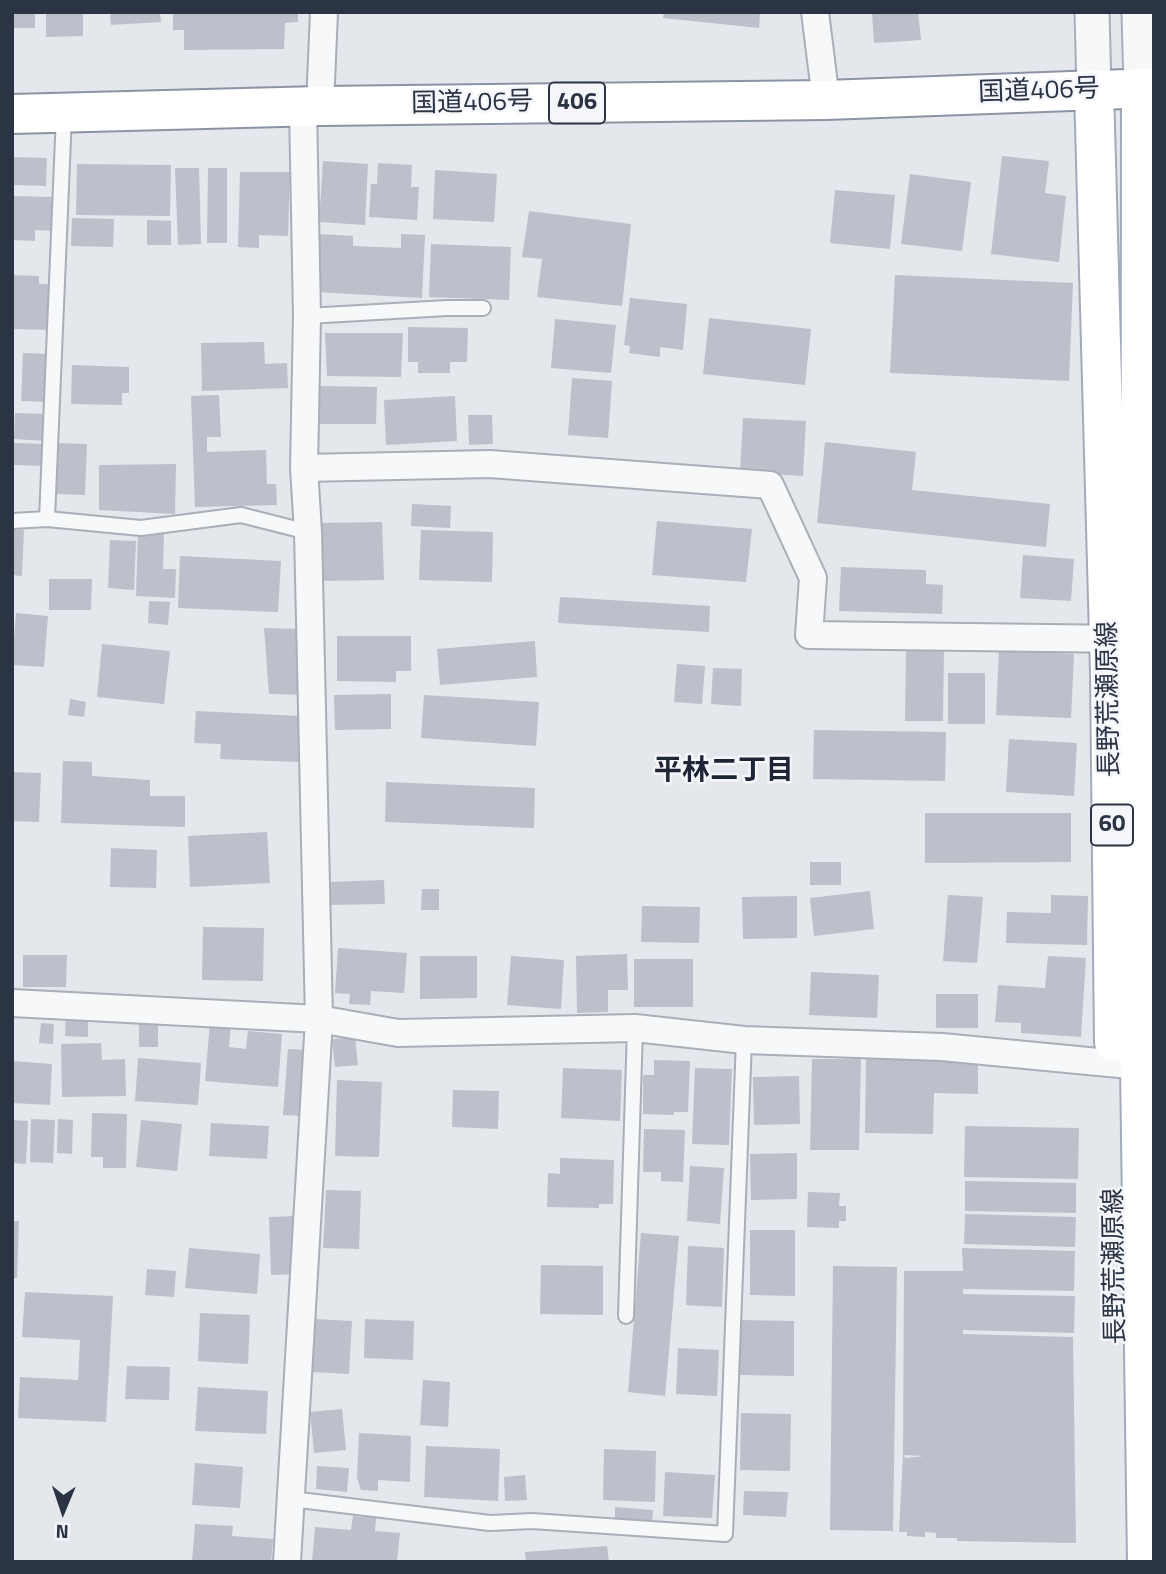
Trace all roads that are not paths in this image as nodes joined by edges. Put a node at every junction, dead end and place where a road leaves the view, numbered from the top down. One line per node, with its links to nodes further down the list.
1 (324, 12): 8 (street)
2 (815, 12): 7 (street)
3 (1092, 12): 6 (street)
4 (1139, 12): 5 (street)
5 (1147, 88): 6 (main road, 国道406号 / 406); 17 (main road, 長野荒瀬原線 / 60)
6 (1094, 89): 7 (main road, 国道406号 / 406); 17 (main road, 長野荒瀬原線 / 60)
7 (826, 100): 8 (main road, 国道406号 / 406)
8 (312, 106): 9 (main road, 国道406号 / 406); 12 (street)
9 (64, 113): 10 (main road, 国道406号 / 406); 14 (lane)
10 (12, 114)
11 (484, 308): 12 (lane)
12 (307, 316): 13 (street)
13 (304, 468): 16 (street); 17 (street)
14 (47, 519): 15 (lane); 16 (lane)
15 (12, 521)
16 (308, 531): 19 (street)
17 (1131, 659): 22 (main road, 長野荒瀬原線 / 60)
18 (12, 1003): 19 (street)
19 (320, 1019): 20 (street); 24 (street)
20 (635, 1028): 21 (street); 23 (lane)
21 (744, 1040): 22 (street); 24 (lane)
22 (1127, 1064): 26 (main road, 長野荒瀬原線 / 60); 27 (main road, 長野荒瀬原線 / 60)
23 (626, 1316)
24 (290, 1499): 25 (street)
25 (287, 1562)
26 (1120, 1562)
27 (1147, 1562)

